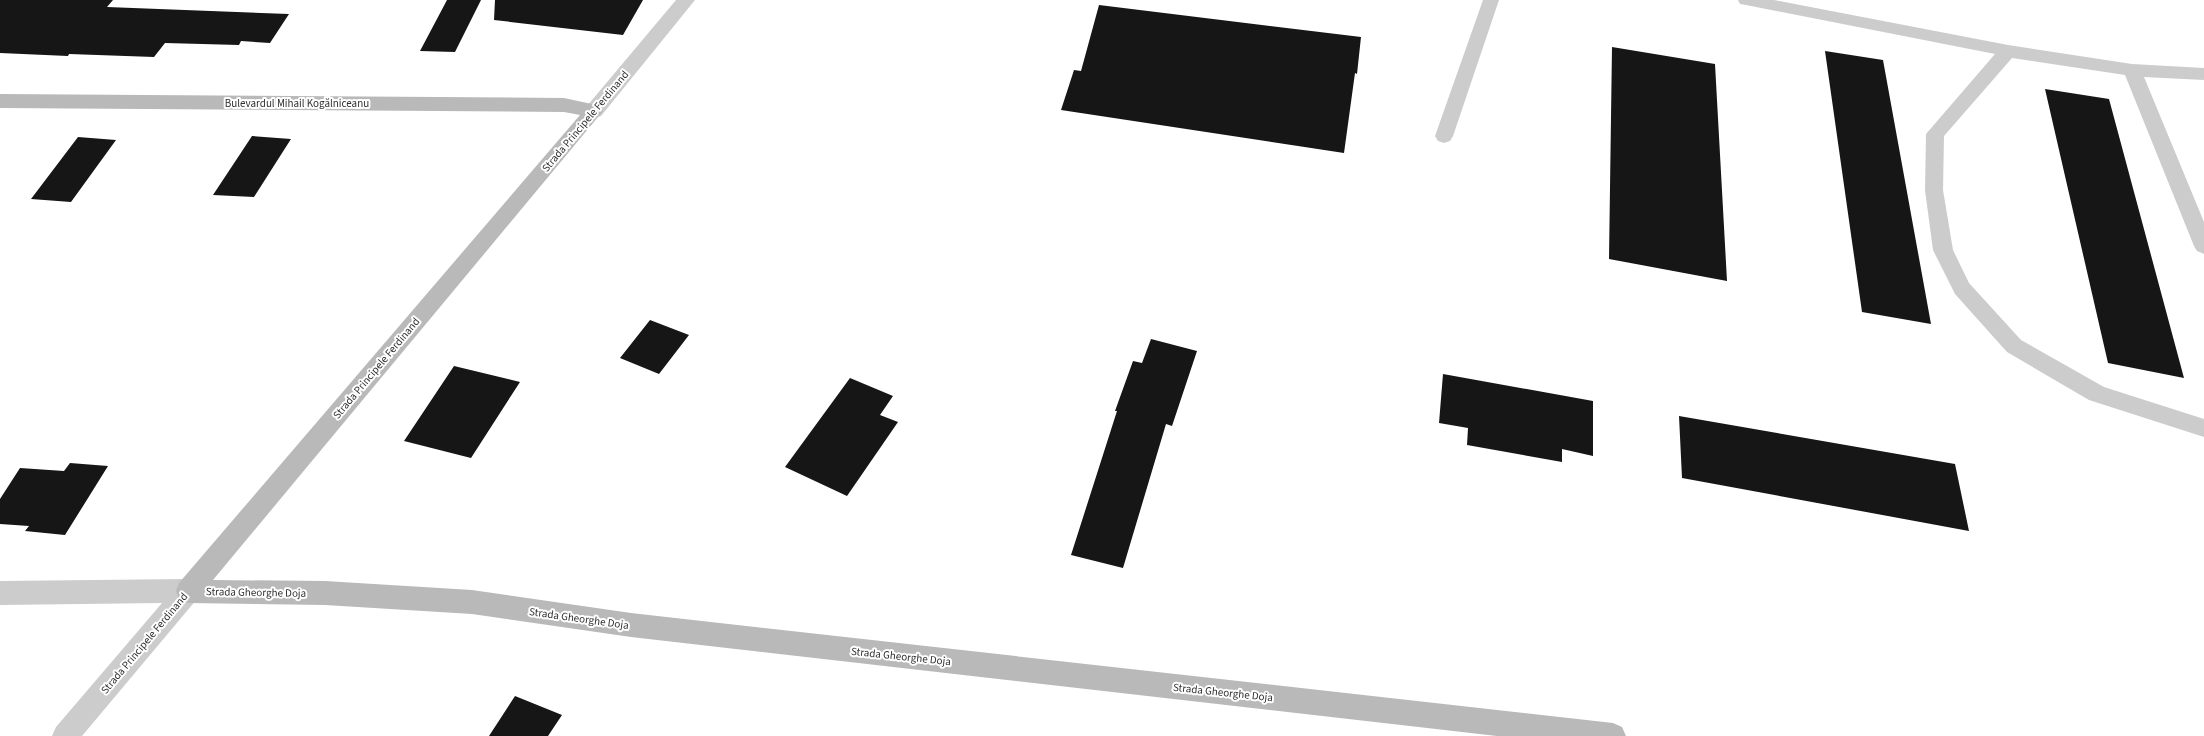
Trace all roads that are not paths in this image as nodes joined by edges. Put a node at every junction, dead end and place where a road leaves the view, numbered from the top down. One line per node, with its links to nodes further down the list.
1 (686, 0): 8 (street, Strada Principele Ferdinand)
2 (1491, 0): 9 (lane)
3 (1746, 0): 4 (lane)
4 (2008, 51): 5 (lane); 11 (lane)
5 (2132, 70): 6 (lane); 10 (lane)
6 (2204, 74)
7 (0, 101): 8 (main road, Bulevardul Mihail Kogălniceanu)
8 (594, 112): 12 (main road, Strada Principele Ferdinand)
9 (1444, 136)
10 (2204, 246)
11 (2204, 428)
12 (188, 591): 13 (street); 14 (street, Strada Principele Ferdinand); 15 (main road, Strada Gheorghe Doja)
13 (0, 593)
14 (65, 736)
15 (1613, 736)

